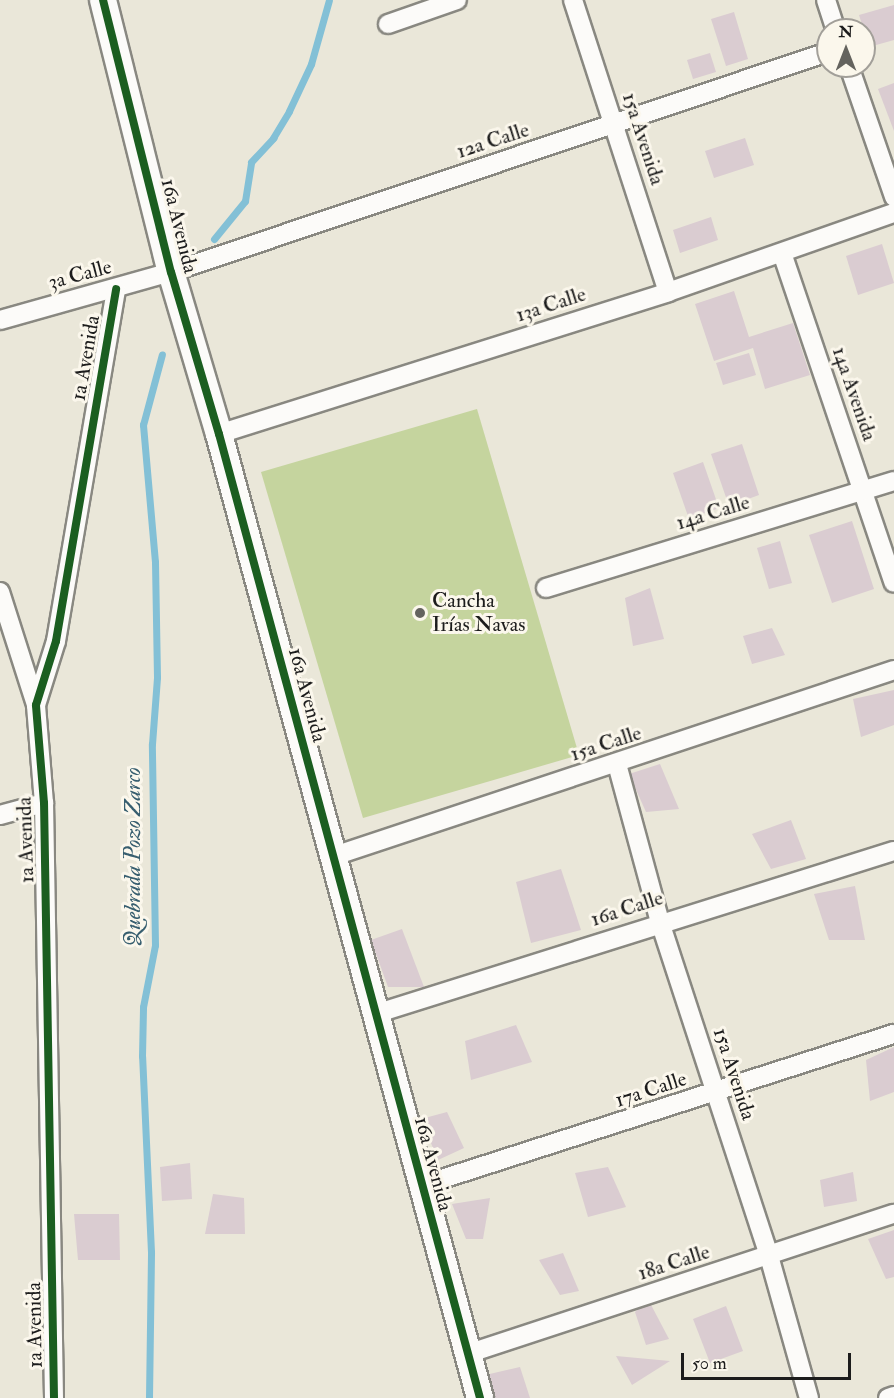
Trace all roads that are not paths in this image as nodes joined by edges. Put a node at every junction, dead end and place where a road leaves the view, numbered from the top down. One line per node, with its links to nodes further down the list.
1 (103, 0): 13 (street, 16a Avenida)
2 (458, 0): 6 (street)
3 (573, 0): 9 (street, 15a Avenida)
4 (826, 0): 5 (street)
5 (832, 18)
6 (388, 24)
7 (816, 56): 9 (street, 12a Calle)
8 (853, 78): 10 (street)
9 (615, 124): 13 (street, 12a Calle); 15 (street, 15a Avenida)
10 (894, 197)
11 (894, 213): 12 (street, 13a Calle)
12 (782, 253): 15 (street, 13a Calle); 19 (street, 14a Avenida)
13 (171, 272): 14 (street, 3a Calle); 17 (street, 16a Avenida)
14 (116, 289): 16 (street, 3a Calle); 24 (street, 1a Avenida)
15 (668, 292): 17 (street, 13a Calle)
16 (0, 320)
17 (219, 434): 29 (street, 16a Avenida)
18 (894, 481): 19 (street, 14a Calle)
19 (864, 490): 20 (street, 14a Avenida); 21 (street, 14a Calle)
20 (894, 583)
21 (546, 588)
22 (0, 592): 24 (street)
23 (894, 670): 25 (street, 15a Calle)
24 (36, 705): 26 (street, 1a Avenida)
25 (617, 764): 29 (street, 15a Calle); 30 (street, 15a Avenida)
26 (44, 803): 27 (street); 39 (street, 1a Avenida)
27 (0, 815)
28 (894, 851): 30 (street, 16a Calle)
29 (331, 857): 31 (street, 16a Avenida)
30 (660, 922): 31 (street, 16a Calle); 33 (street, 15a Avenida)
31 (375, 1014): 34 (street, 16a Avenida)
32 (894, 1034): 33 (street, 17a Calle)
33 (717, 1093): 34 (street, 17a Calle); 36 (street, 15a Avenida)
34 (420, 1186): 37 (street, 16a Avenida)
35 (894, 1214): 36 (street, 18a Calle)
36 (769, 1256): 37 (street, 18a Calle); 41 (street, 15a Avenida)
37 (467, 1354): 40 (street, 16a Avenida)
38 (894, 1396): 42 (street)
39 (54, 1398)
40 (480, 1398)
41 (809, 1398)
42 (888, 1398)

